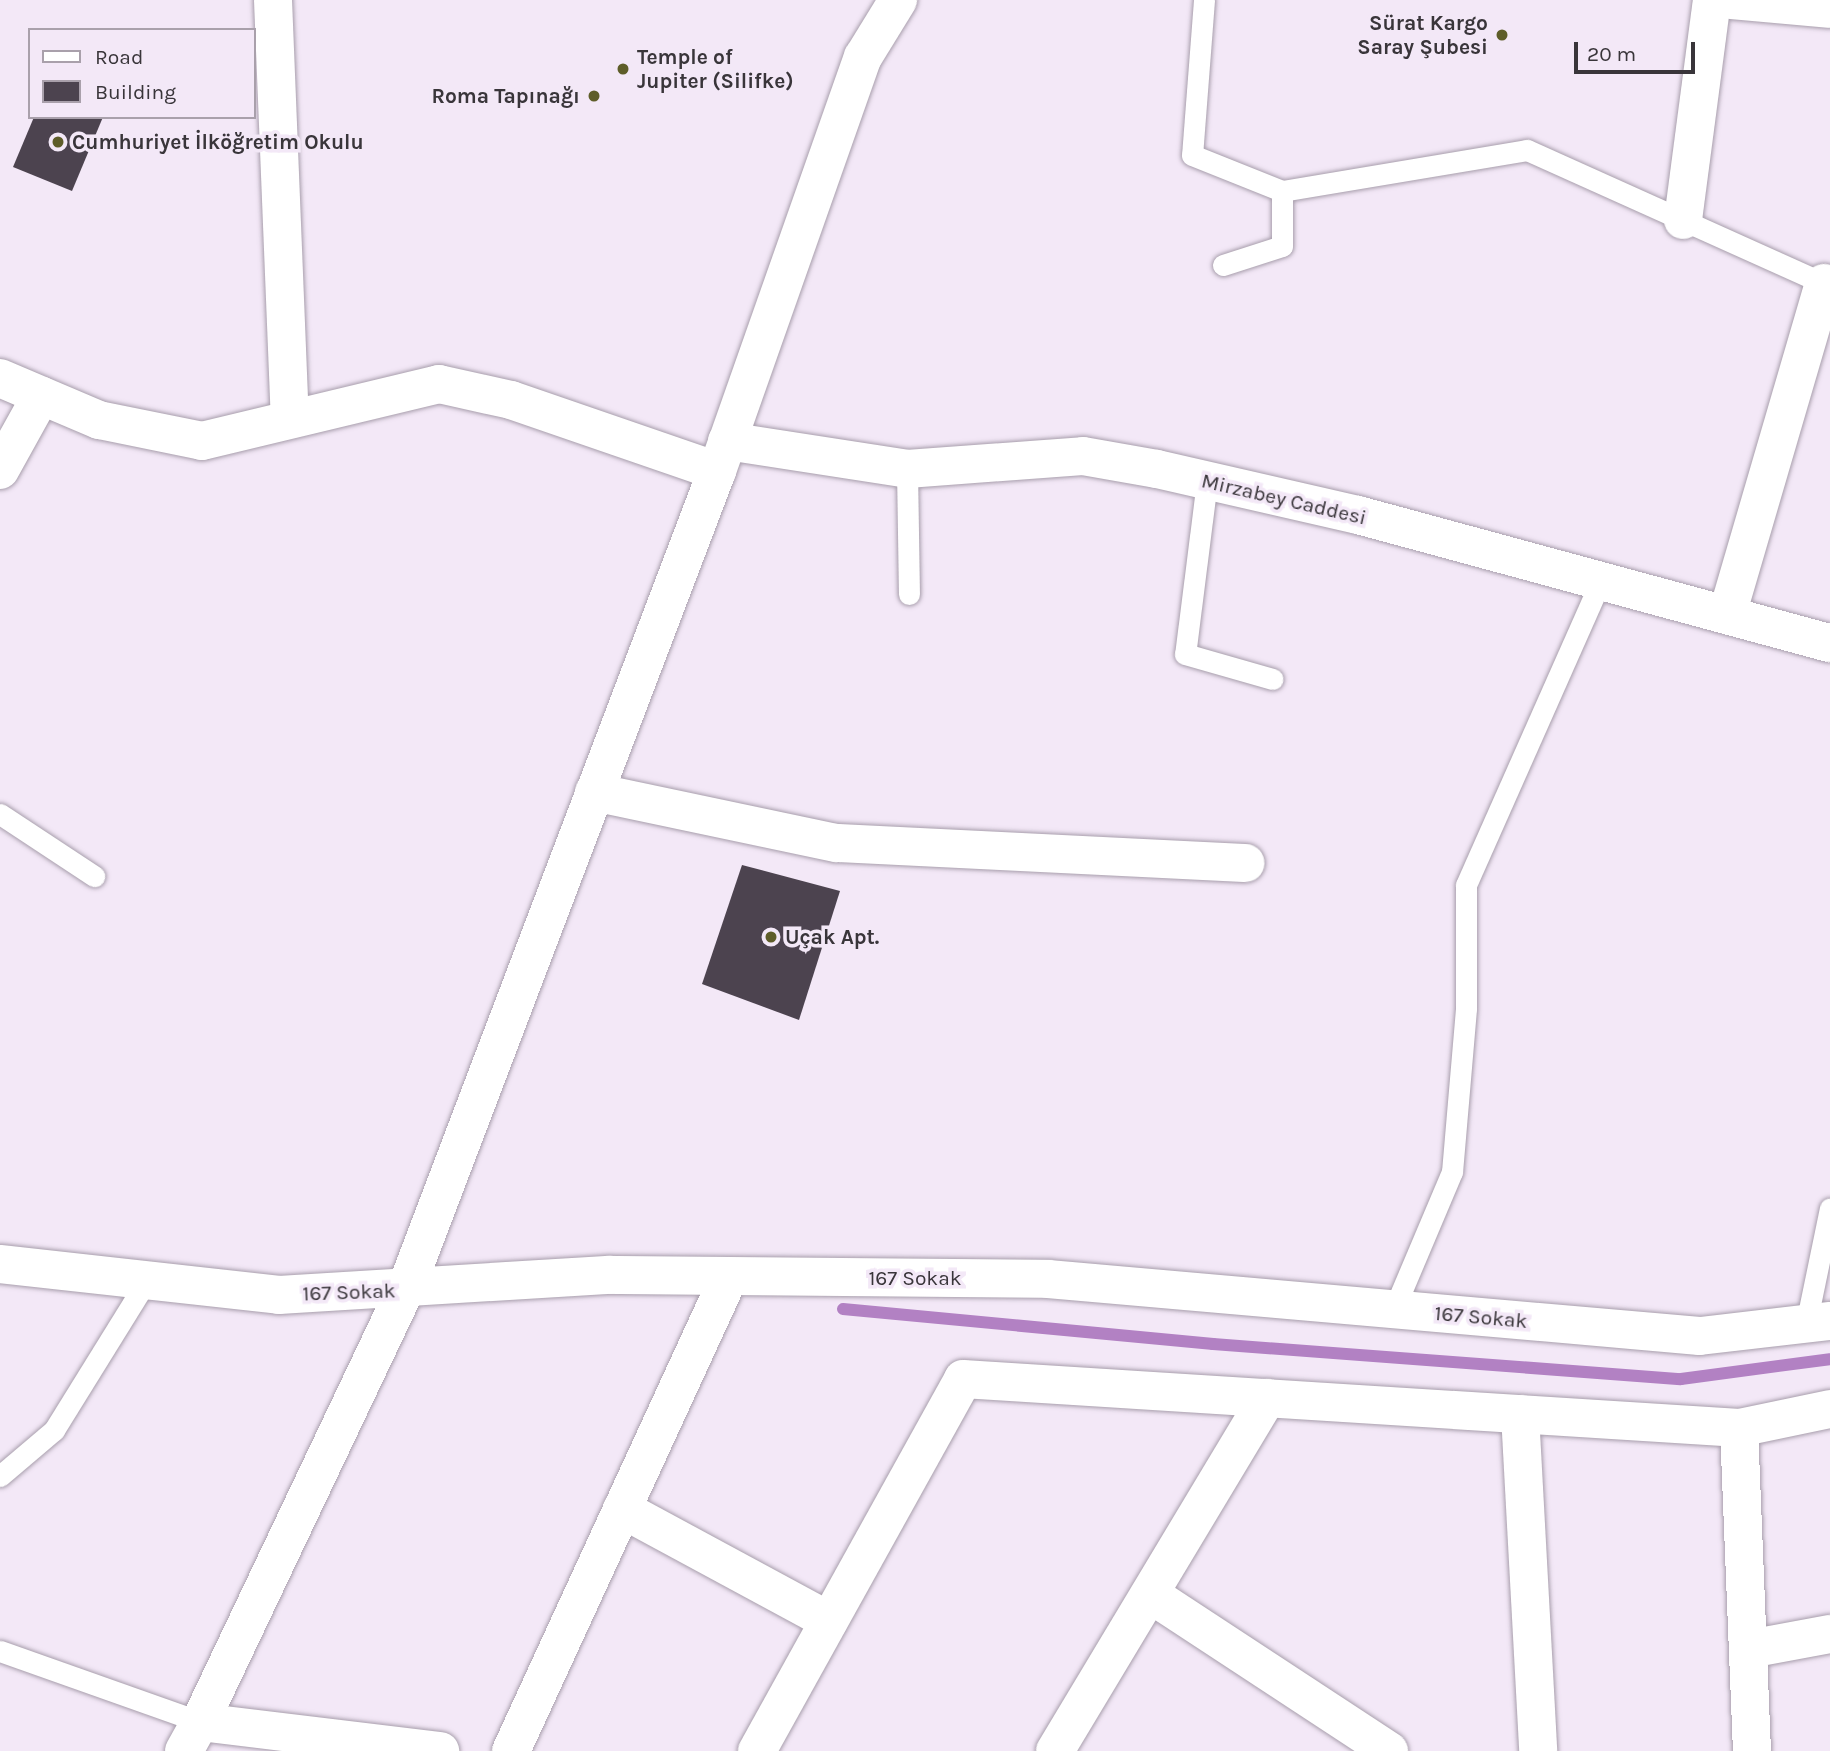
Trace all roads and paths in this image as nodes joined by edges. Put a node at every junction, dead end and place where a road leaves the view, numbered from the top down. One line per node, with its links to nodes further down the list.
1 (273, 0): 13 (street)
2 (898, 0): 14 (street)
3 (1204, 0): 7 (lane)
4 (1712, 0): 8 (street)
5 (1731, 0): 6 (street)
6 (1830, 9)
7 (1282, 191): 8 (lane); 9 (lane)
8 (1684, 220): 10 (lane)
9 (1223, 265)
10 (1827, 284): 20 (street)
11 (0, 379): 12 (street, Mirzabey Caddesi)
12 (41, 396): 13 (street, Mirzabey Caddesi); 16 (street)
13 (290, 417): 14 (street, Mirzabey Caddesi)
14 (722, 456): 15 (street, Mirzabey Caddesi); 23 (street)
15 (907, 469): 17 (street, Mirzabey Caddesi); 19 (lane)
16 (0, 470)
17 (1207, 481): 18 (street, Mirzabey Caddesi); 22 (lane)
18 (1601, 580): 20 (street, Mirzabey Caddesi); 32 (lane)
19 (909, 594)
20 (1727, 615): 21 (street, Mirzabey Caddesi)
21 (1830, 643)
22 (1273, 679)
23 (594, 792): 25 (street); 31 (street)
24 (0, 814): 26 (lane)
25 (1247, 863)
26 (94, 876)
27 (1830, 1208): 33 (lane)
28 (0, 1264): 30 (street, 167 Sokak)
29 (729, 1277): 31 (street, 167 Sokak); 32 (street, 167 Sokak); 39 (street)
30 (147, 1280): 31 (street, 167 Sokak); 38 (lane)
31 (405, 1291): 45 (street)
32 (1394, 1309): 33 (street, 167 Sokak)
33 (1818, 1323)
34 (1267, 1398): 36 (street); 40 (street); 41 (street)
35 (1830, 1409): 37 (street)
36 (1520, 1415): 37 (street); 51 (street)
37 (1740, 1428): 43 (street)
38 (0, 1476)
39 (622, 1509): 41 (street); 48 (street)
40 (1150, 1594): 46 (street); 50 (street)
41 (829, 1621): 49 (street)
42 (1830, 1634): 43 (street)
43 (1749, 1649): 52 (street)
44 (0, 1651): 45 (lane)
45 (192, 1736): 47 (street)
46 (1375, 1747)
47 (440, 1751)
48 (511, 1751)
49 (757, 1751)
50 (1055, 1751)
51 (1538, 1751)
52 (1752, 1751)

